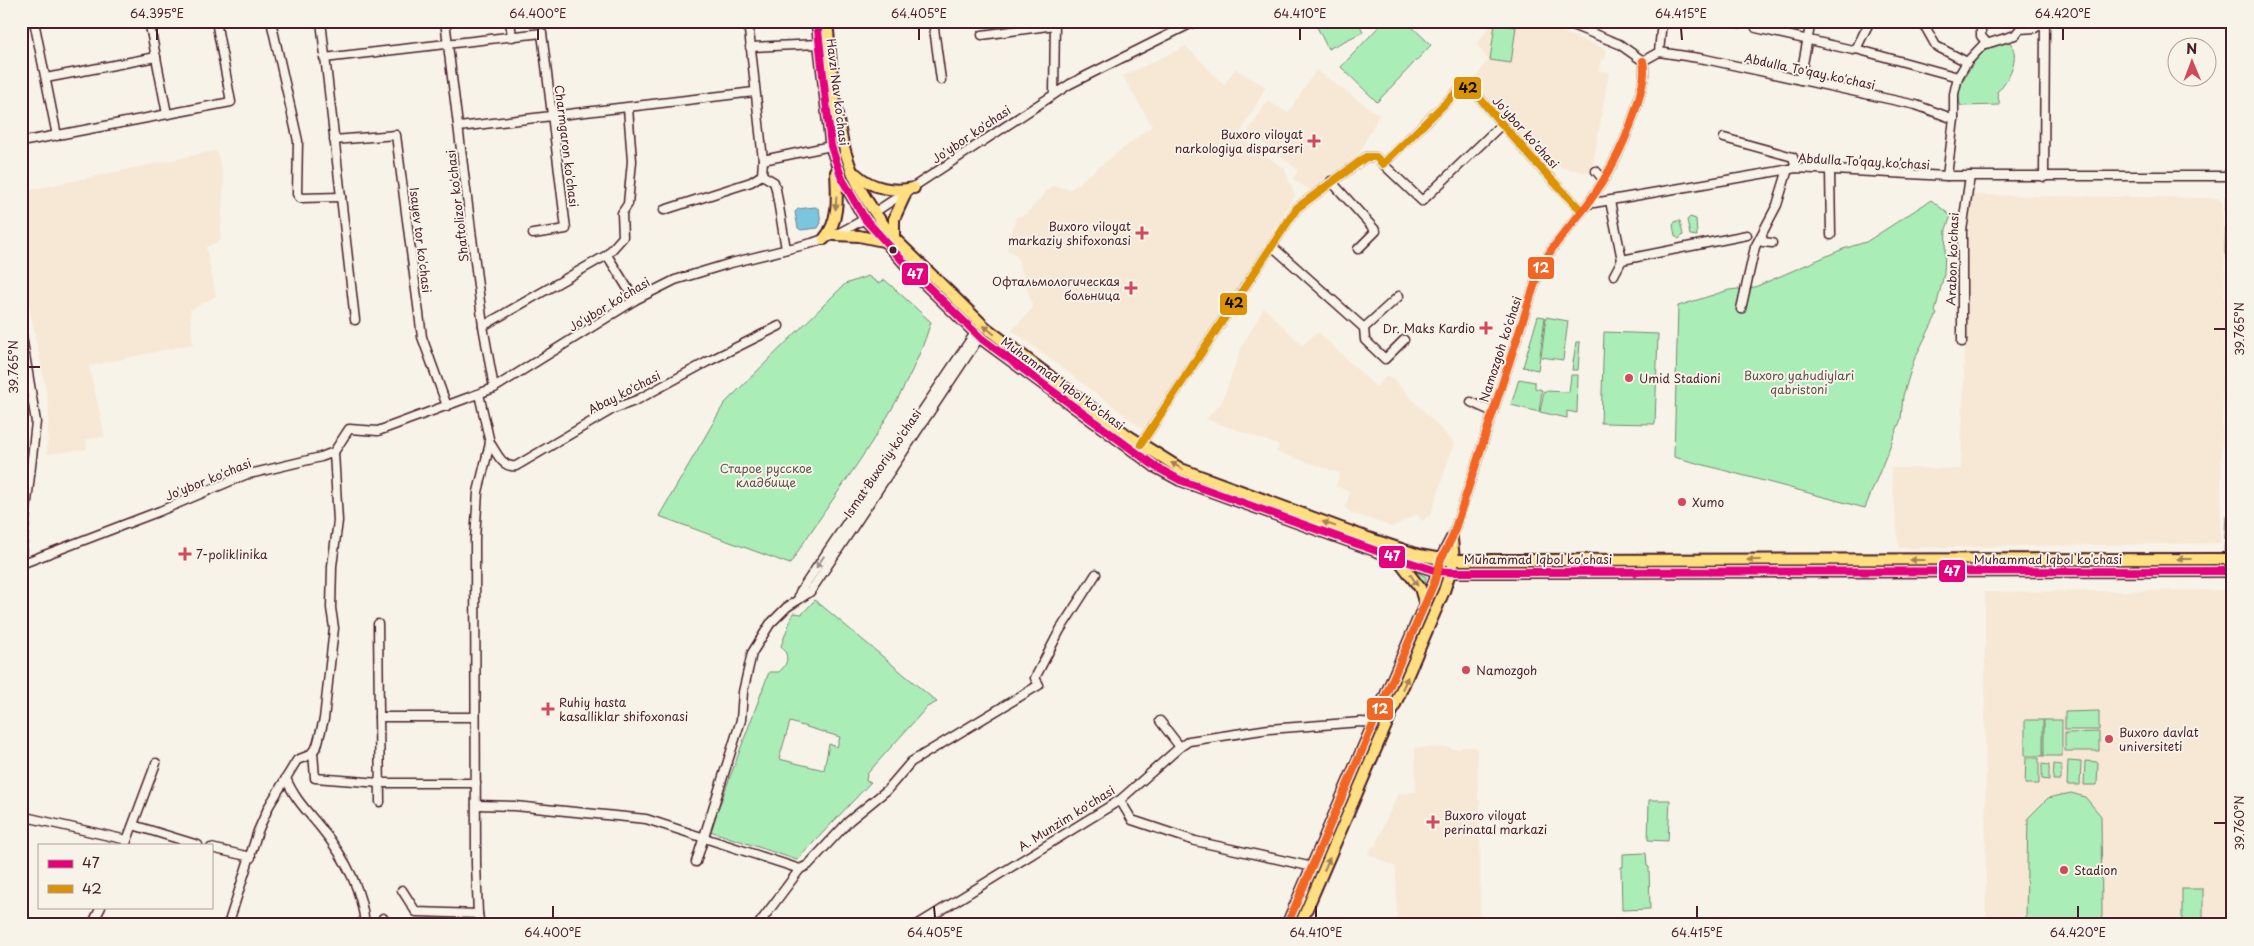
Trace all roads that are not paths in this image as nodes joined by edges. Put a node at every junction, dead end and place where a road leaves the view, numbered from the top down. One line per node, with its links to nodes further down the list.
1 (34, 21): 36 (street)
2 (149, 21): 31 (street)
3 (216, 21): 42 (street)
4 (271, 21): 68 (street)
5 (321, 21): 32 (street)
6 (445, 21): 27 (street, Shaftolizor ko'chasi)
7 (510, 21): 23 (street)
8 (748, 21): 28 (street)
9 (817, 21): 26 (main road, Havzi Nav ko'chasi)
10 (827, 21): 55 (main road, Havzi Nav ko'chasi)
11 (933, 21): 37 (street)
12 (1196, 21): 40 (street, Jo'ybor ko'chasi)
13 (1562, 21): 33 (street)
14 (1662, 21): 30 (street)
15 (1811, 21): 24 (street)
16 (1870, 21): 29 (street)
17 (1922, 21): 34 (street)
18 (1981, 21): 25 (street)
19 (2045, 21): 25 (street); 62 (street)
20 (1055, 23): 22 (street); 40 (street)
21 (1756, 28): 24 (street)
22 (982, 35)
23 (512, 37): 27 (street); 43 (street, Charmgaron ko'chasi)
24 (1808, 41): 29 (street); 38 (street)
25 (1986, 42): 34 (street)
26 (819, 44): 28 (street); 51 (main road, Havzi Nav ko'chasi)
27 (448, 46): 32 (street); 46 (street, Shaftolizor ko'chasi)
28 (750, 47): 39 (street)
29 (1856, 48): 35 (street)
30 (1659, 52): 33 (street); 38 (street, Abdulla To'qay ko'chasi)
31 (156, 57): 36 (street); 42 (street)
32 (324, 58): 49 (street)
33 (1643, 61): 64 (street, Namozgoh ko'chasi)
34 (1967, 62): 35 (street)
35 (1954, 76): 44 (street)
36 (46, 78): 47 (street)
37 (941, 80)
38 (1800, 80): 44 (street, Abdulla To'qay ko'chasi)
39 (754, 92): 41 (street); 52 (street)
40 (1054, 94): 66 (street, Jo'ybor ko'chasi)
41 (628, 108): 43 (street); 85 (street)
42 (167, 114): 47 (street)
43 (552, 116): 46 (street); 74 (street, Charmgaron ko'chasi)
44 (1954, 118): 60 (street)
45 (1501, 125): 54 (street); 54 (street, Jo'ybor ko'chasi); 70 (street, Jo'ybor ko'chasi)
46 (459, 127): 92 (street, Shaftolizor ko'chasi)
47 (57, 136): 50 (street)
48 (1724, 138): 56 (street)
49 (334, 140): 68 (street); 102 (street, Isayev tor ko'chasi)
50 (21, 142)
51 (831, 146): 52 (street); 53 (main road, Havzi Nav ko'chasi)
52 (763, 160): 59 (street)
53 (836, 163): 73 (main road, Havzi Nav ko'chasi); 79 (main road, one-way to 79)
54 (1383, 164): 65 (street)
55 (851, 168): 66 (main road); 72 (main road, Havzi Nav ko'chasi)
56 (1792, 168): 57 (street, Abdulla To’qay ko’chasi); 69 (street, Abdulla To’qay ko’chasi); 78 (street)
57 (1830, 170): 60 (street, Abdulla To’qay ko’chasi); 77 (street)
58 (1596, 171): 64 (street)
59 (762, 175): 71 (street); 83 (street)
60 (1947, 176): 61 (street, Abdulla To’qay ko’chasi)
61 (1970, 176): 62 (street, Abdulla To’qay ko’chasi); 98 (street, Arabon ko'chasi)
62 (2044, 176): 63 (street)
63 (2233, 176)
64 (1603, 179): 70 (street, Namozgoh ko'chasi)
65 (1331, 181): 82 (street); 84 (street)
66 (914, 188): 67 (street, Jo'ybor ko'chasi)
67 (905, 195): 72 (street, Jo'ybor ko'chasi); 80 (main road)
68 (340, 197): 91 (street)
69 (1610, 201): 70 (street, Abdulla To’qay ko’chasi); 86 (street)
70 (1585, 207): 103 (street, Namozgoh ko'chasi)
71 (664, 210)
72 (875, 212): 73 (main road, Jo'ybor ko'chasi); 80 (main road, Muhammad Iqbol ko'chasi)
73 (864, 218): 75 (street, Jo'ybor ko'chasi); 80 (main road, Muhammad Iqbol ko'chasi)
74 (533, 234)
75 (835, 235): 79 (street, Jo'ybor ko'chasi); 80 (main road)
76 (1747, 235): 86 (street)
77 (1831, 235)
78 (1762, 236): 81 (street); 90 (street)
79 (824, 239): 83 (street, Jo'ybor ko'chasi)
80 (889, 240): 96 (main road, Muhammad Iqbol ko'chasi); 105 (main road, Muhammad Iqbol ko'chasi, one-way to 80)
81 (1772, 243)
82 (1273, 247): 94 (street); 105 (street)
83 (786, 249): 89 (street, Jo'ybor ko'chasi)
84 (1358, 249)
85 (607, 256): 89 (street); 92 (street)
86 (1622, 260): 87 (street)
87 (1614, 275)
88 (1399, 296): 94 (street)
89 (636, 300): 99 (street, Jo'ybor ko'chasi)
90 (1741, 309)
91 (355, 320)
92 (483, 326): 99 (street, Shaftolizor ko'chasi)
93 (779, 326): 104 (street, Abay ko'chasi)
94 (1364, 328): 97 (street)
95 (22, 334): 108 (street)
96 (978, 336): 109 (main road, Muhammad Iqbol ko'chasi); 135 (street, Ismat Buxoriy ko'chasi)
97 (1404, 340)
98 (1962, 342)
99 (494, 388): 100 (street, Jo'ybor ko'chasi)
100 (479, 394): 102 (street, Jo'ybor ko'chasi); 104 (street)
101 (1471, 402): 103 (street)
102 (447, 406): 106 (street, Jo'ybor ko'chasi)
103 (1493, 412): 107 (street, Namozgoh ko'chasi)
104 (490, 443): 120 (street)
105 (1142, 444): 110 (main road, Muhammad Iqbol ko'chasi, one-way to 105)
106 (334, 452): 113 (street, Jo'ybor ko'chasi); 125 (street)
107 (1452, 538): 110 (main road, Namozgoh ko'chasi); 112 (main road, Namozgoh ko'chasi)
108 (21, 555)
109 (1396, 558): 114 (main road, Muhammad Iqbol ko'chasi); 118 (main road, one-way to 118)
110 (1441, 559): 112 (main road, Muhammad Iqbol ko'chasi); 114 (main road, Namozgoh ko'chasi)
111 (2233, 559): 112 (main road, Muhammad Iqbol ko'chasi, one-way to 112)
112 (1454, 560): 116 (main road, Namozgoh ko'chasi)
113 (21, 564)
114 (1437, 571): 116 (main road, Muhammad Iqbol ko'chasi); 118 (main road, Namozgoh ko'chasi)
115 (2233, 571): 116 (main road, Muhammad Iqbol ko'chasi)
116 (1451, 572): 143 (main road, Namozgoh ko'chasi, one-way to 116)
117 (1096, 574): 141 (street)
118 (1425, 606): 123 (main road, Namozgoh ko'chasi)
119 (378, 624): 121 (street)
120 (474, 716): 121 (street); 128 (street)
121 (379, 717): 129 (street)
122 (1160, 721): 124 (street)
123 (1376, 723): 124 (street, A. Munzim ko'chasi); 142 (main road, Namozgoh ko'chasi)
124 (1180, 747): 130 (street, A. Munzim ko'chasi)
125 (313, 752): 127 (street); 129 (street)
126 (156, 763): 134 (street)
127 (286, 778): 139 (street); 149 (street)
128 (476, 782): 129 (street); 132 (street)
129 (380, 783): 131 (street)
130 (1120, 800): 142 (street); 152 (street, A. Munzim ko'chasi)
131 (380, 802)
132 (476, 805): 135 (street); 146 (street)
133 (21, 816): 136 (street)
134 (133, 825): 136 (street); 137 (street)
135 (703, 836): 140 (street, Ismat Buxoriy ko'chasi); 141 (street)
136 (126, 842)
137 (195, 844)
138 (212, 848): 139 (street)
139 (251, 857): 148 (street)
140 (696, 862)
141 (800, 869): 151 (street)
142 (1311, 871): 143 (main road); 153 (main road, Namozgoh ko'chasi)
143 (1318, 885): 154 (main road, Namozgoh ko'chasi)
144 (402, 890): 146 (street)
145 (100, 908): 147 (street)
146 (478, 914): 150 (street)
147 (92, 925)
148 (228, 925)
149 (365, 925)
150 (480, 925)
151 (758, 925)
152 (917, 925)
153 (1287, 925)
154 (1300, 925)

